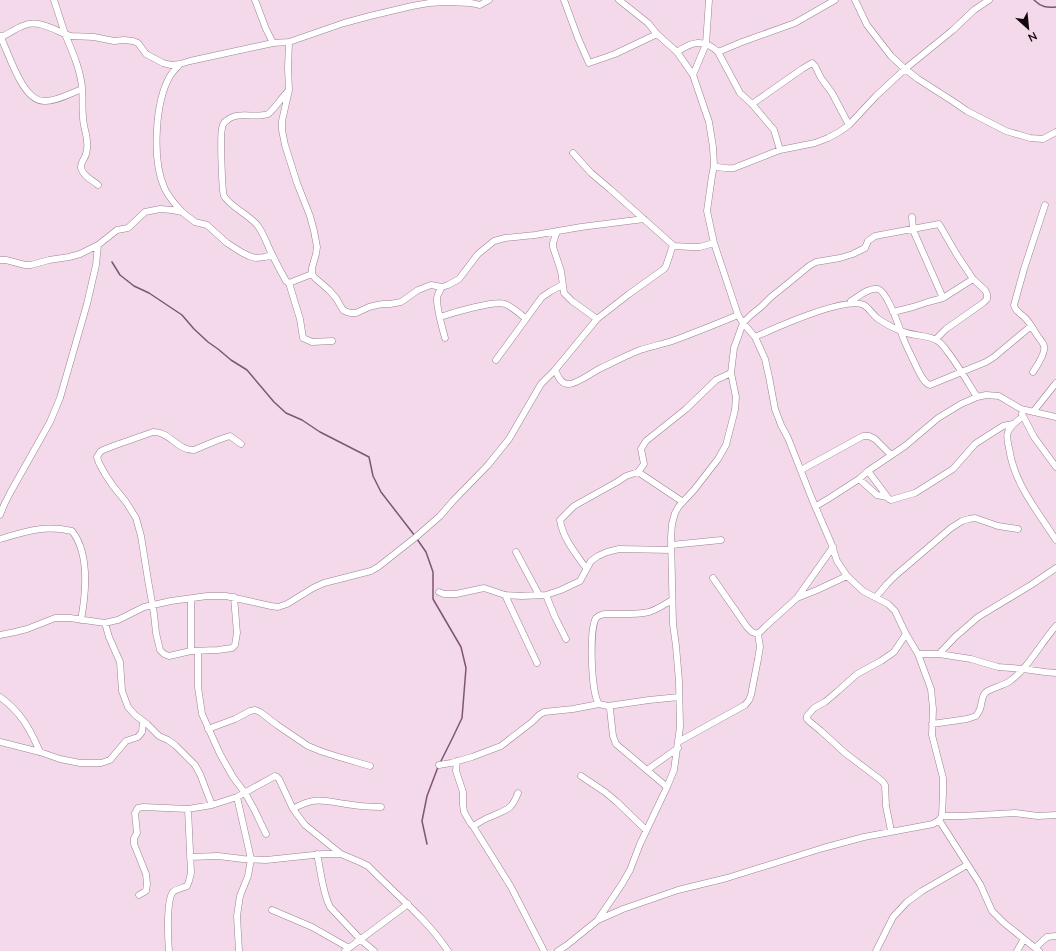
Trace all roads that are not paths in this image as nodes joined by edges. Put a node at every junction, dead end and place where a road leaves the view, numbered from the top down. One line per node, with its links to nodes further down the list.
1 (54, 0): 10 (street)
2 (255, 0): 14 (street)
3 (489, 0): 13 (street)
4 (564, 0): 11 (street)
5 (619, 0): 11 (street)
6 (709, 0): 15 (street)
7 (835, 0): 17 (street)
8 (855, 0): 19 (street)
9 (990, 0): 19 (street)
10 (65, 34): 12 (street); 18 (street); 21 (street)
11 (657, 34): 16 (street)
12 (0, 38): 21 (street)
13 (289, 42): 14 (street); 22 (street)
14 (273, 43): 18 (street)
15 (706, 44): 16 (street); 17 (street); 20 (street)
16 (676, 52): 20 (street)
17 (718, 52): 23 (street)
18 (180, 64): 31 (street)
19 (904, 69): 24 (street); 25 (street)
20 (693, 75): 28 (street)
21 (82, 89): 29 (street)
22 (289, 90): 39 (street); 41 (street)
23 (752, 104): 24 (street); 26 (street)
24 (849, 125): 26 (street)
25 (1056, 132)
26 (780, 150): 28 (street)
27 (573, 153): 33 (street)
28 (714, 166): 36 (street)
29 (98, 185)
30 (1045, 205): 54 (street)
31 (182, 212): 37 (street); 39 (street)
32 (912, 217): 34 (street)
33 (644, 219): 35 (street); 38 (street)
34 (913, 230): 42 (street); 46 (street); 53 (street)
35 (557, 232): 44 (street); 45 (street)
36 (714, 243): 38 (street); 49 (street)
37 (98, 244): 40 (street); 82 (street)
38 (674, 246): 52 (street)
39 (272, 255): 43 (street)
40 (0, 260)
41 (312, 274): 43 (street); 45 (street)
42 (973, 279): 46 (street); 58 (street)
43 (289, 283): 59 (street)
44 (562, 285): 51 (street); 52 (street)
45 (442, 287): 50 (street)
46 (943, 298): 48 (street)
47 (851, 301): 48 (street)
48 (893, 312): 55 (street)
49 (738, 315): 53 (street); 61 (street)
50 (440, 317): 51 (street); 57 (street)
51 (526, 319): 60 (street)
52 (597, 319): 61 (street)
53 (743, 323): 56 (street); 64 (street)
54 (1031, 326): 62 (street); 63 (street)
55 (900, 331): 56 (street); 58 (street); 62 (street)
56 (755, 337): 75 (street)
57 (445, 338)
58 (936, 339): 62 (street)
59 (332, 341)
60 (496, 360)
61 (555, 370): 98 (street)
62 (962, 372): 66 (street)
63 (1033, 372)
64 (731, 373): 77 (street); 80 (street)
65 (1056, 383): 68 (street)
66 (977, 397): 67 (street); 73 (street)
67 (1021, 409): 68 (street); 69 (street)
68 (1033, 412): 70 (street)
69 (1022, 416): 71 (street); 74 (street)
70 (1056, 417)
71 (1013, 424): 79 (street); 86 (street)
72 (241, 444): 103 (street)
73 (891, 455): 75 (street); 76 (street)
74 (1056, 467)
75 (801, 470): 81 (street)
76 (868, 471): 78 (street); 79 (street)
77 (638, 472): 80 (street); 90 (street)
78 (859, 479): 79 (street); 81 (street)
79 (887, 497)
80 (683, 502): 87 (street)
81 (816, 506): 88 (street)
82 (0, 515)
83 (1018, 529): 99 (street)
84 (0, 539): 104 (street)
85 (721, 540): 87 (street)
86 (1056, 540)
87 (671, 547): 90 (street); 102 (street)
88 (833, 547): 92 (street); 100 (street)
89 (516, 552): 96 (street)
90 (586, 568): 97 (street)
91 (1056, 568): 114 (street)
92 (847, 576): 99 (street); 100 (street)
93 (713, 578): 107 (street)
94 (439, 592): 95 (street)
95 (505, 595): 96 (street); 115 (street)
96 (538, 595): 97 (street)
97 (546, 595): 110 (street)
98 (234, 597): 101 (street); 112 (street)
99 (876, 597): 108 (street)
100 (797, 598): 107 (street)
101 (191, 599): 103 (street); 111 (street)
102 (672, 600): 119 (street); 120 (street)
103 (153, 605): 105 (street); 111 (street)
104 (81, 620): 105 (street); 109 (street)
105 (105, 623): 122 (street)
106 (1056, 626): 116 (street)
107 (758, 634): 126 (street)
108 (906, 634): 113 (street); 145 (street)
109 (0, 635)
110 (566, 639)
111 (191, 651): 112 (street)
112 (198, 651): 124 (street)
113 (918, 654): 114 (street); 123 (street)
114 (939, 654): 116 (street)
115 (537, 663)
116 (1023, 668): 117 (street); 123 (street)
117 (1056, 673)
118 (0, 697): 127 (street)
119 (679, 697): 121 (street); 126 (street)
120 (599, 704): 121 (street); 128 (street)
121 (608, 706): 131 (street)
122 (143, 721): 127 (street); 137 (street)
123 (932, 724): 142 (street)
124 (208, 729): 130 (street); 134 (street)
125 (0, 742): 127 (street)
126 (678, 745): 131 (street); 133 (street)
127 (40, 752)
128 (457, 761): 129 (street); 143 (street)
129 (439, 765)
130 (370, 766)
131 (647, 770): 133 (street)
132 (581, 776): 144 (street)
133 (667, 787): 144 (street)
134 (245, 793): 136 (street); 140 (street); 146 (street)
135 (518, 793): 143 (street)
136 (237, 797): 137 (street); 151 (street)
137 (212, 805): 139 (street)
138 (381, 807): 140 (street)
139 (188, 809): 149 (street); 154 (street)
140 (293, 809): 148 (street)
141 (1056, 815): 142 (street)
142 (940, 818): 145 (street); 152 (street)
143 (473, 826): 167 (street)
144 (646, 830): 157 (street)
145 (890, 831): 157 (street)
146 (266, 834)
147 (317, 854): 148 (street); 151 (street); 160 (street)
148 (341, 854): 155 (street)
149 (190, 857): 150 (street); 163 (street)
150 (242, 859): 151 (street); 153 (street)
151 (251, 859): 153 (street)
152 (967, 865): 159 (street); 169 (street)
153 (248, 876): 164 (street)
154 (139, 895)
155 (408, 904): 160 (street); 166 (street)
156 (272, 910): 162 (street)
157 (598, 920): 168 (street)
158 (1056, 936): 161 (street)
159 (1024, 939): 161 (street); 170 (street)
160 (362, 940): 162 (street); 165 (street)
161 (1037, 949)
162 (347, 950)
163 (169, 951)
164 (239, 951)
165 (374, 951)
166 (448, 951)
167 (544, 951)
168 (558, 951)
169 (876, 951)
170 (1017, 951)

